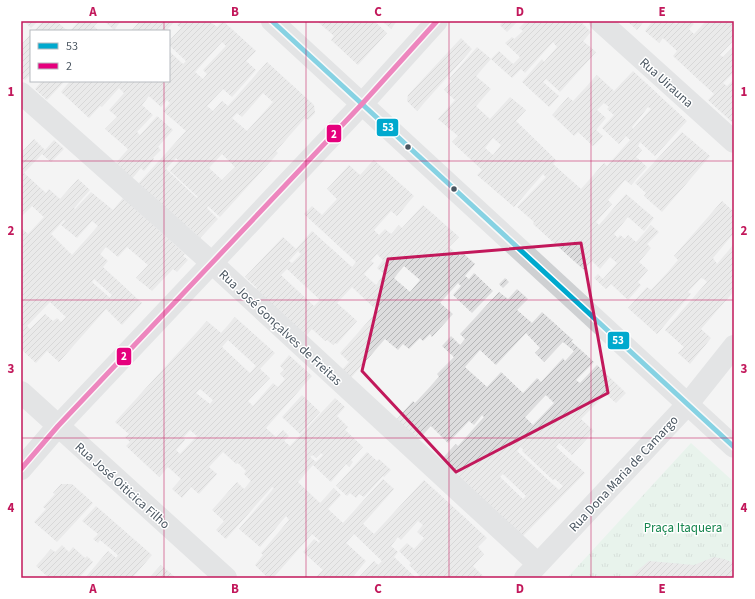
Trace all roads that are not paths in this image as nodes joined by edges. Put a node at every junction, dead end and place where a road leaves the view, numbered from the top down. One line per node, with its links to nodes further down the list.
1 (272, 21): 5 (street)
2 (437, 21): 5 (street)
3 (600, 21): 6 (street, Rua Uirauna)
4 (21, 93): 7 (street, Rua José Gonçalves de Freitas)
5 (362, 104): 7 (street); 10 (street)
6 (734, 142)
7 (212, 262): 11 (street); 14 (street, Rua José Gonçalves de Freitas)
8 (734, 346): 10 (street, Rua Dona Maria de Camargo)
9 (21, 392): 11 (street, Rua José Oiticica Filho)
10 (687, 405): 12 (street); 14 (street, Rua Dona Maria de Camargo)
11 (58, 426): 13 (street); 15 (street, Rua José Oiticica Filho)
12 (734, 447)
13 (21, 469)
14 (531, 571)
15 (226, 578)

